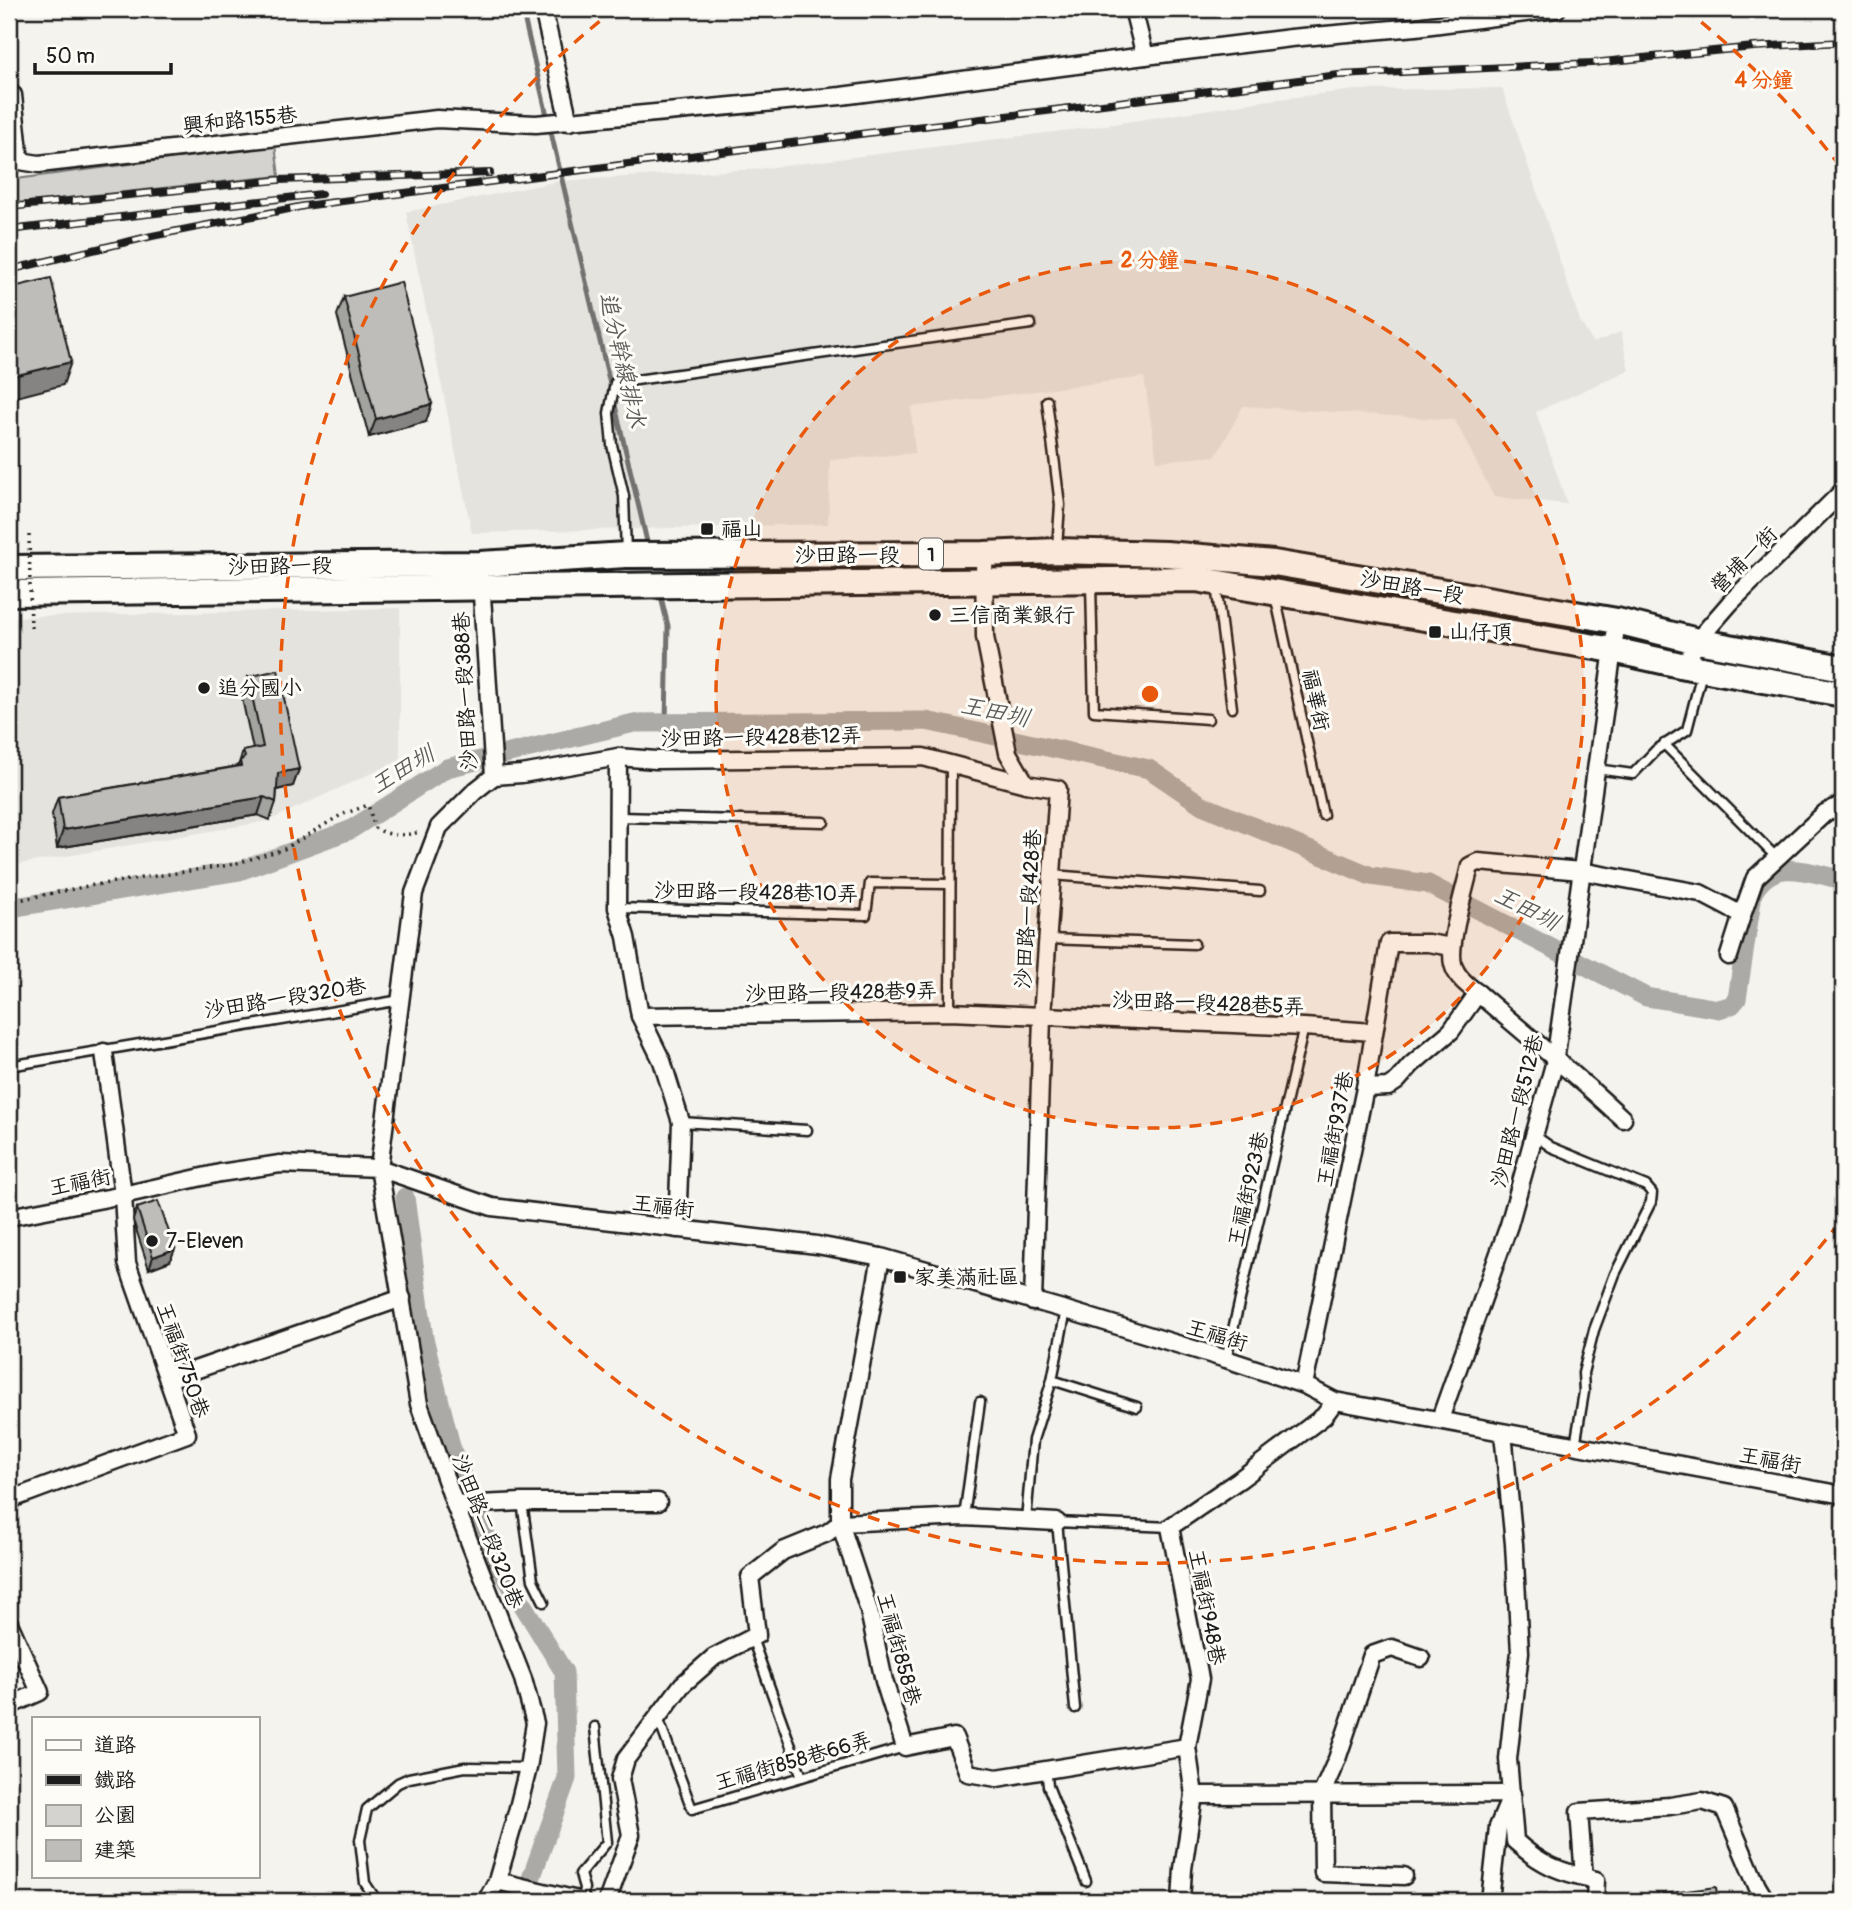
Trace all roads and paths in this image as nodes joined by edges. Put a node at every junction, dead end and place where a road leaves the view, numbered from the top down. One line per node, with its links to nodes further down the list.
1 (543, 9): 6 (street)
2 (1133, 9): 4 (street)
3 (1557, 9): 4 (street)
4 (1145, 56): 6 (street)
5 (9, 96): 6 (street, 興和路155巷)
6 (569, 122)
7 (1031, 324): 13 (lane)
8 (1047, 401): 11 (lane)
9 (1843, 491): 25 (street, 營埔一街)
10 (29, 536): 24 (path, bridge)
11 (1057, 551): 12 (main road, 沙田路一段 / 1); 23 (main road, 沙田路一段 / 1)
12 (985, 554): 13 (main road, 沙田路一段 / 1); 18 (street)
13 (626, 555): 16 (main road, 沙田路一段 / 1)
14 (9, 568): 15 (main road, 沙田路一段 / 1)
15 (107, 568): 16 (main road, 沙田路一段 / 1); 22 (main road)
16 (480, 575): 18 (main road, 沙田路一段 / 1); 22 (main road, 沙田路一段 / 1); 36 (street, 沙田路一段388巷)
17 (1091, 580): 18 (main road, 沙田路一段 / 1); 19 (main road, 沙田路一段 / 1); 31 (lane)
18 (985, 581): 37 (street)
19 (1216, 582): 20 (main road, 沙田路一段 / 1); 30 (lane)
20 (1274, 592): 26 (main road, 沙田路一段 / 1); 39 (lane, 福華街)
21 (9, 593): 22 (main road, 沙田路一段 / 1)
22 (110, 593)
23 (1617, 621): 25 (main road, 沙田路一段 / 1); 26 (street, 沙田路一段512巷)
24 (31, 632)
25 (1697, 641): 27 (street, 營埔一街); 28 (main road, 沙田路一段 / 1)
26 (1613, 650): 27 (main road, 沙田路一段 / 1); 35 (street, 沙田路一段512巷)
27 (1694, 668): 29 (main road, 沙田路一段 / 1); 32 (lane)
28 (1843, 668)
29 (1843, 694)
30 (1232, 708)
31 (1208, 719)
32 (1664, 744): 35 (lane); 43 (lane)
33 (618, 757): 34 (street, 沙田路一段428巷12弄); 36 (street, 沙田路一段428巷12弄); 40 (street)
34 (951, 765): 37 (street, 沙田路一段428巷12弄); 46 (lane)
35 (1596, 769): 44 (street, 沙田路一段512巷)
36 (494, 776): 42 (street, 沙田路一段388巷)
37 (1026, 784): 45 (street, 沙田路一段428巷)
38 (1843, 803): 43 (street)
39 (1323, 815)
40 (618, 817): 41 (lane); 49 (street)
41 (824, 822)
42 (439, 827): 48 (path); 56 (street, 沙田路一段388巷)
43 (1777, 858): 50 (street)
44 (1581, 871): 50 (street); 53 (street); 63 (street, 沙田路一段512巷)
45 (1052, 875): 47 (lane); 51 (street, 沙田路一段428巷)
46 (949, 884): 49 (lane, 沙田路一段428巷10弄); 57 (lane)
47 (1260, 891)
48 (9, 902)
49 (617, 908): 58 (street)
50 (1742, 915): 54 (street)
51 (1047, 939): 52 (lane); 59 (street, 沙田路一段428巷)
52 (1194, 944)
53 (1452, 947): 55 (street); 61 (street, 王福街937巷)
54 (1729, 956)
55 (1478, 993): 63 (street); 65 (street)
56 (401, 1000): 62 (lane, 沙田路一段320巷); 70 (street)
57 (950, 1012): 58 (street, 沙田路一段428巷9弄); 59 (street, 沙田路一段428巷9弄)
58 (640, 1016): 67 (street)
59 (1042, 1017): 60 (street, 沙田路一段428巷5弄); 76 (street, 沙田路一段428巷)
60 (1304, 1027): 61 (street, 沙田路一段428巷5弄); 78 (lane, 王福街923巷)
61 (1373, 1032): 65 (street, 王福街937巷)
62 (104, 1052): 64 (lane, 沙田路一段320巷); 71 (street, 王福街750巷)
63 (1555, 1061): 66 (street); 69 (street, 沙田路一段512巷)
64 (9, 1066)
65 (1365, 1088): 81 (street, 王福街937巷)
66 (1623, 1119)
67 (681, 1122): 68 (lane); 73 (street)
68 (807, 1130)
69 (1534, 1135): 85 (street, 沙田路一段512巷); 87 (lane)
70 (379, 1168): 71 (street, 王福街); 73 (street, 王福街); 75 (street, 沙田路二段320巷)
71 (123, 1195): 72 (street, 王福街); 79 (street, 王福街750巷)
72 (9, 1217)
73 (677, 1229): 74 (street, 王福街)
74 (881, 1257): 76 (street, 王福街); 96 (street, 王福街858巷)
75 (402, 1298): 79 (street); 92 (street, 沙田路二段320巷)
76 (1033, 1302): 77 (street, 王福街)
77 (1066, 1310): 78 (street, 王福街); 80 (lane)
78 (1226, 1359): 81 (street, 王福街)
79 (169, 1379): 89 (street, 王福街750巷)
80 (1052, 1380): 84 (lane); 94 (lane)
81 (1304, 1385): 82 (street)
82 (1335, 1401): 85 (street); 97 (street, 王福街948巷)
83 (980, 1402): 93 (lane)
84 (1137, 1407)
85 (1440, 1419): 86 (street, 王福街)
86 (1503, 1433): 87 (street, 王福街); 112 (street)
87 (1575, 1446): 88 (street, 王福街)
88 (1843, 1495)
89 (9, 1500)
90 (522, 1502): 91 (street); 92 (street); 98 (lane)
91 (658, 1503)
92 (455, 1505): 108 (street, 沙田路二段320巷)
93 (964, 1517): 94 (street); 96 (street)
94 (1026, 1520): 95 (street)
95 (1058, 1522): 97 (lane); 103 (lane)
96 (840, 1523): 100 (street); 106 (street, 王福街858巷)
97 (1170, 1527): 107 (street, 王福街948巷)
98 (544, 1602)
99 (9, 1623): 102 (street)
100 (752, 1637): 104 (street); 110 (lane)
101 (1421, 1658): 111 (street)
102 (9, 1706)
103 (1075, 1708)
104 (657, 1717): 110 (lane, 王福街858巷66弄); 121 (street)
105 (595, 1727): 120 (lane)
106 (905, 1747): 109 (street); 110 (lane, 王福街858巷66弄)
107 (1187, 1747): 109 (street); 113 (street, 王福街948巷)
108 (528, 1768): 116 (street, 沙田路二段320巷); 118 (lane)
109 (1046, 1768): 117 (lane)
110 (802, 1777)
111 (1322, 1793): 112 (street); 113 (street); 114 (street)
112 (1512, 1794): 115 (street); 123 (street)
113 (1194, 1795): 122 (street, 王福街948巷)
114 (1404, 1875)
115 (1584, 1877): 124 (street); 125 (street)
116 (497, 1881): 119 (street, 沙田路二段320巷); 120 (street)
117 (1086, 1881)
118 (377, 1901)
119 (486, 1901)
120 (583, 1901)
121 (607, 1901)
122 (1181, 1901)
123 (1490, 1901)
124 (1595, 1901)
125 (1766, 1901)

